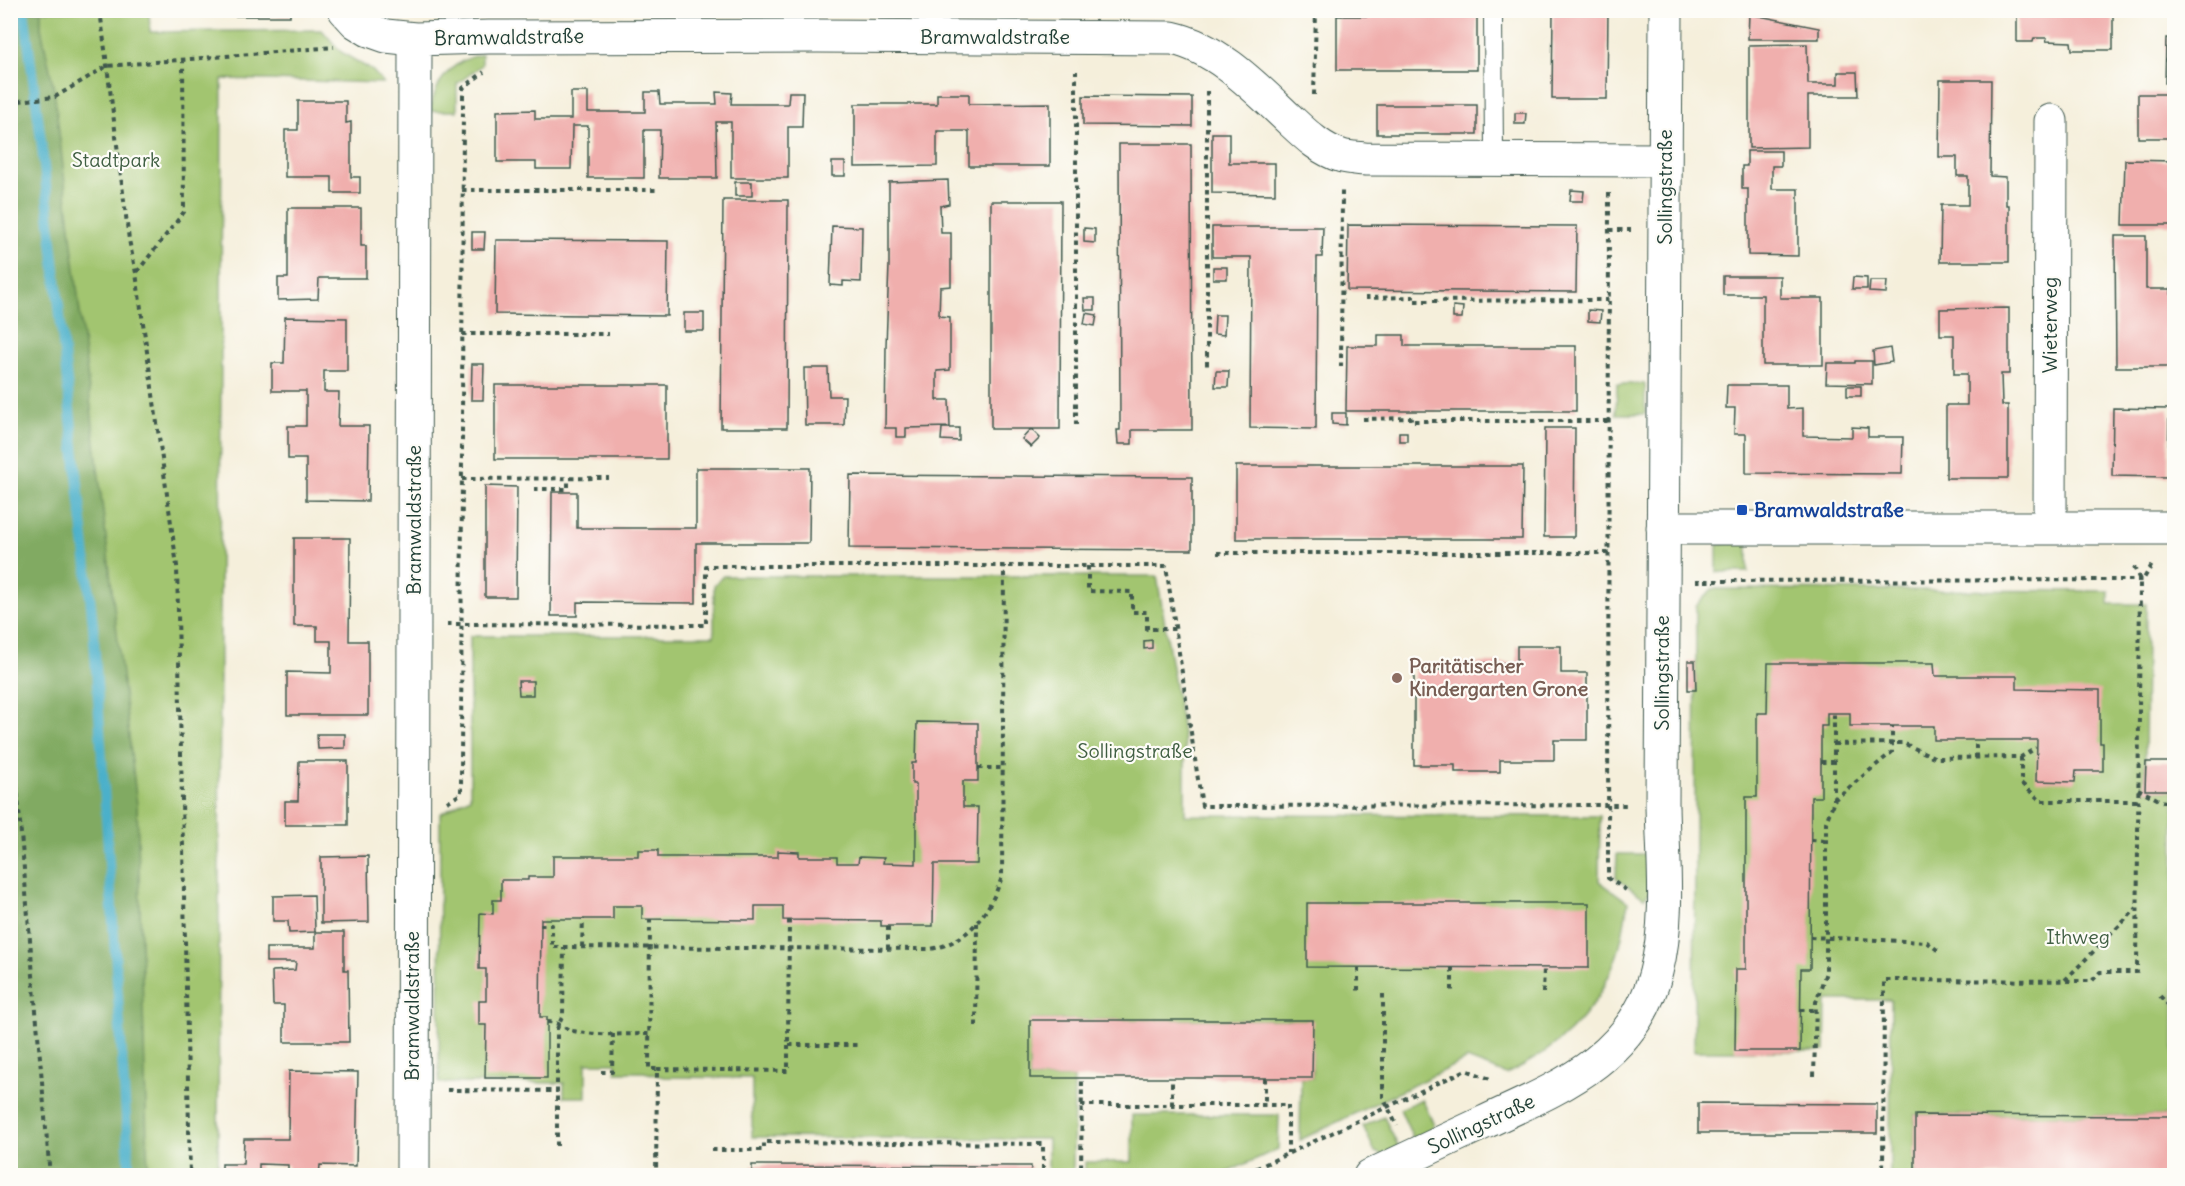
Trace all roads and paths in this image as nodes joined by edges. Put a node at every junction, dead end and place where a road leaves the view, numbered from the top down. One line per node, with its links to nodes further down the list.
1 (100, 10): 12 (path)
2 (1316, 10): 15 (path)
3 (1493, 10): 17 (lane)
4 (1666, 10): 19 (street, Sollingstraße)
5 (351, 16): 9 (street); 11 (path)
6 (967, 23): 7 (street, Bramwaldstraße); 8 (street, Bramwaldstraße)
7 (489, 37): 9 (street, Bramwaldstraße); 20 (path)
8 (1076, 37): 10 (street, Bramwaldstraße); 31 (path)
9 (415, 39): 45 (street, Bramwaldstraße)
10 (1207, 51): 15 (street, Bramwaldstraße); 27 (path)
11 (183, 60): 12 (path); 22 (path)
12 (107, 66): 13 (path); 22 (path)
13 (10, 102)
14 (2051, 122): 37 (street, Wieterweg)
15 (1312, 141): 16 (street, Bramwaldstraße)
16 (1342, 156): 17 (street, Bramwaldstraße); 28 (path)
17 (1494, 159): 18 (street, Bramwaldstraße)
18 (1609, 160): 19 (street, Bramwaldstraße); 24 (path)
19 (1665, 160): 36 (street, Sollingstraße)
20 (462, 190): 21 (path); 25 (path)
21 (657, 190)
22 (136, 273): 123 (path)
23 (1365, 298): 24 (path)
24 (1609, 300): 30 (path)
25 (462, 334): 26 (path); 34 (path)
26 (609, 334)
27 (1207, 367)
28 (1341, 367)
29 (1363, 418): 30 (path)
30 (1609, 421): 40 (path)
31 (1076, 424)
32 (568, 478): 33 (path); 34 (path); 35 (path)
33 (609, 478)
34 (462, 479): 46 (path)
35 (534, 489)
36 (1663, 528): 37 (street); 43 (street, Sollingstraße)
37 (2050, 528): 38 (street)
38 (2166, 542): 44 (path)
39 (1217, 553): 40 (path)
40 (1609, 553): 65 (path)
41 (1004, 566): 42 (path); 46 (path); 60 (path)
42 (1088, 566): 47 (path); 47 (path)
43 (1663, 580): 44 (path); 66 (street, Sollingstraße)
44 (2140, 580): 61 (path)
45 (413, 624): 46 (path); 67 (street, Bramwaldstraße)
46 (462, 625): 67 (path)
47 (1175, 629): 65 (path)
48 (10, 704): 122 (path)
49 (1834, 713): 53 (path)
50 (1892, 726): 52 (path)
51 (1976, 740): 56 (path)
52 (1892, 743): 53 (path); 56 (path); 62 (path)
53 (1834, 744): 58 (path)
54 (2036, 748): 55 (path)
55 (2021, 757): 56 (path); 63 (path)
56 (1976, 758)
57 (1821, 762): 58 (path)
58 (1833, 762): 62 (path)
59 (978, 768): 60 (path)
60 (1003, 768): 75 (path)
61 (2138, 789): 63 (path); 64 (path)
62 (1834, 801): 69 (path)
63 (2138, 801): 70 (path)
64 (2175, 804)
65 (1608, 805): 66 (path); 71 (path)
66 (1662, 805): 71 (street, Sollingstraße)
67 (413, 822): 111 (street, Bramwaldstraße)
68 (1811, 840): 69 (path)
69 (1826, 841): 79 (path)
70 (2138, 908): 89 (path); 89 (path)
71 (1664, 915): 113 (street, Sollingstraße)
72 (583, 919): 81 (path)
73 (650, 920): 82 (path)
74 (789, 920): 83 (path)
75 (977, 922): 84 (path); 100 (path)
76 (540, 925): 80 (path)
77 (888, 926): 84 (path)
78 (1810, 937): 79 (path)
79 (1827, 938): 85 (path); 96 (path)
80 (564, 947): 81 (path); 99 (path)
81 (582, 947): 82 (path)
82 (650, 948): 83 (path); 102 (path)
83 (788, 948): 84 (path); 103 (path)
84 (888, 949)
85 (1941, 953)
86 (1358, 968): 90 (path)
87 (1452, 968): 93 (path)
88 (1544, 968): 91 (path)
89 (2064, 981): 130 (path)
90 (1358, 993)
91 (1543, 993)
92 (1383, 994): 117 (path)
93 (1452, 994)
94 (2160, 996): 97 (path)
95 (1800, 1010): 96 (path)
96 (1816, 1010): 107 (path)
97 (2175, 1011)
98 (547, 1022): 99 (path)
99 (559, 1024): 101 (path); 112 (path)
100 (976, 1026)
101 (613, 1034): 102 (path); 106 (path)
102 (649, 1034): 105 (path)
103 (788, 1045): 104 (path); 105 (path)
104 (859, 1045)
105 (657, 1069): 125 (path)
106 (601, 1072)
107 (1814, 1076)
108 (1082, 1078): 114 (path)
109 (1172, 1078): 115 (path)
110 (1265, 1078): 116 (path)
111 (412, 1090): 112 (path); 124 (street, Bramwaldstraße)
112 (557, 1091): 118 (path)
113 (1539, 1097): 117 (path); 121 (street, Sollingstraße)
114 (1081, 1105): 115 (path); 127 (path)
115 (1172, 1105): 116 (path)
116 (1265, 1105): 120 (path)
117 (1388, 1106): 120 (path); 121 (path)
118 (556, 1146)
119 (712, 1150): 126 (path)
120 (1288, 1153): 128 (path)
121 (1411, 1156): 129 (street, Sollingstraße)
122 (50, 1176)
123 (190, 1176)
124 (413, 1176)
125 (656, 1176)
126 (1043, 1176)
127 (1081, 1176)
128 (1240, 1176)
129 (1370, 1176)
130 (1883, 1176)

